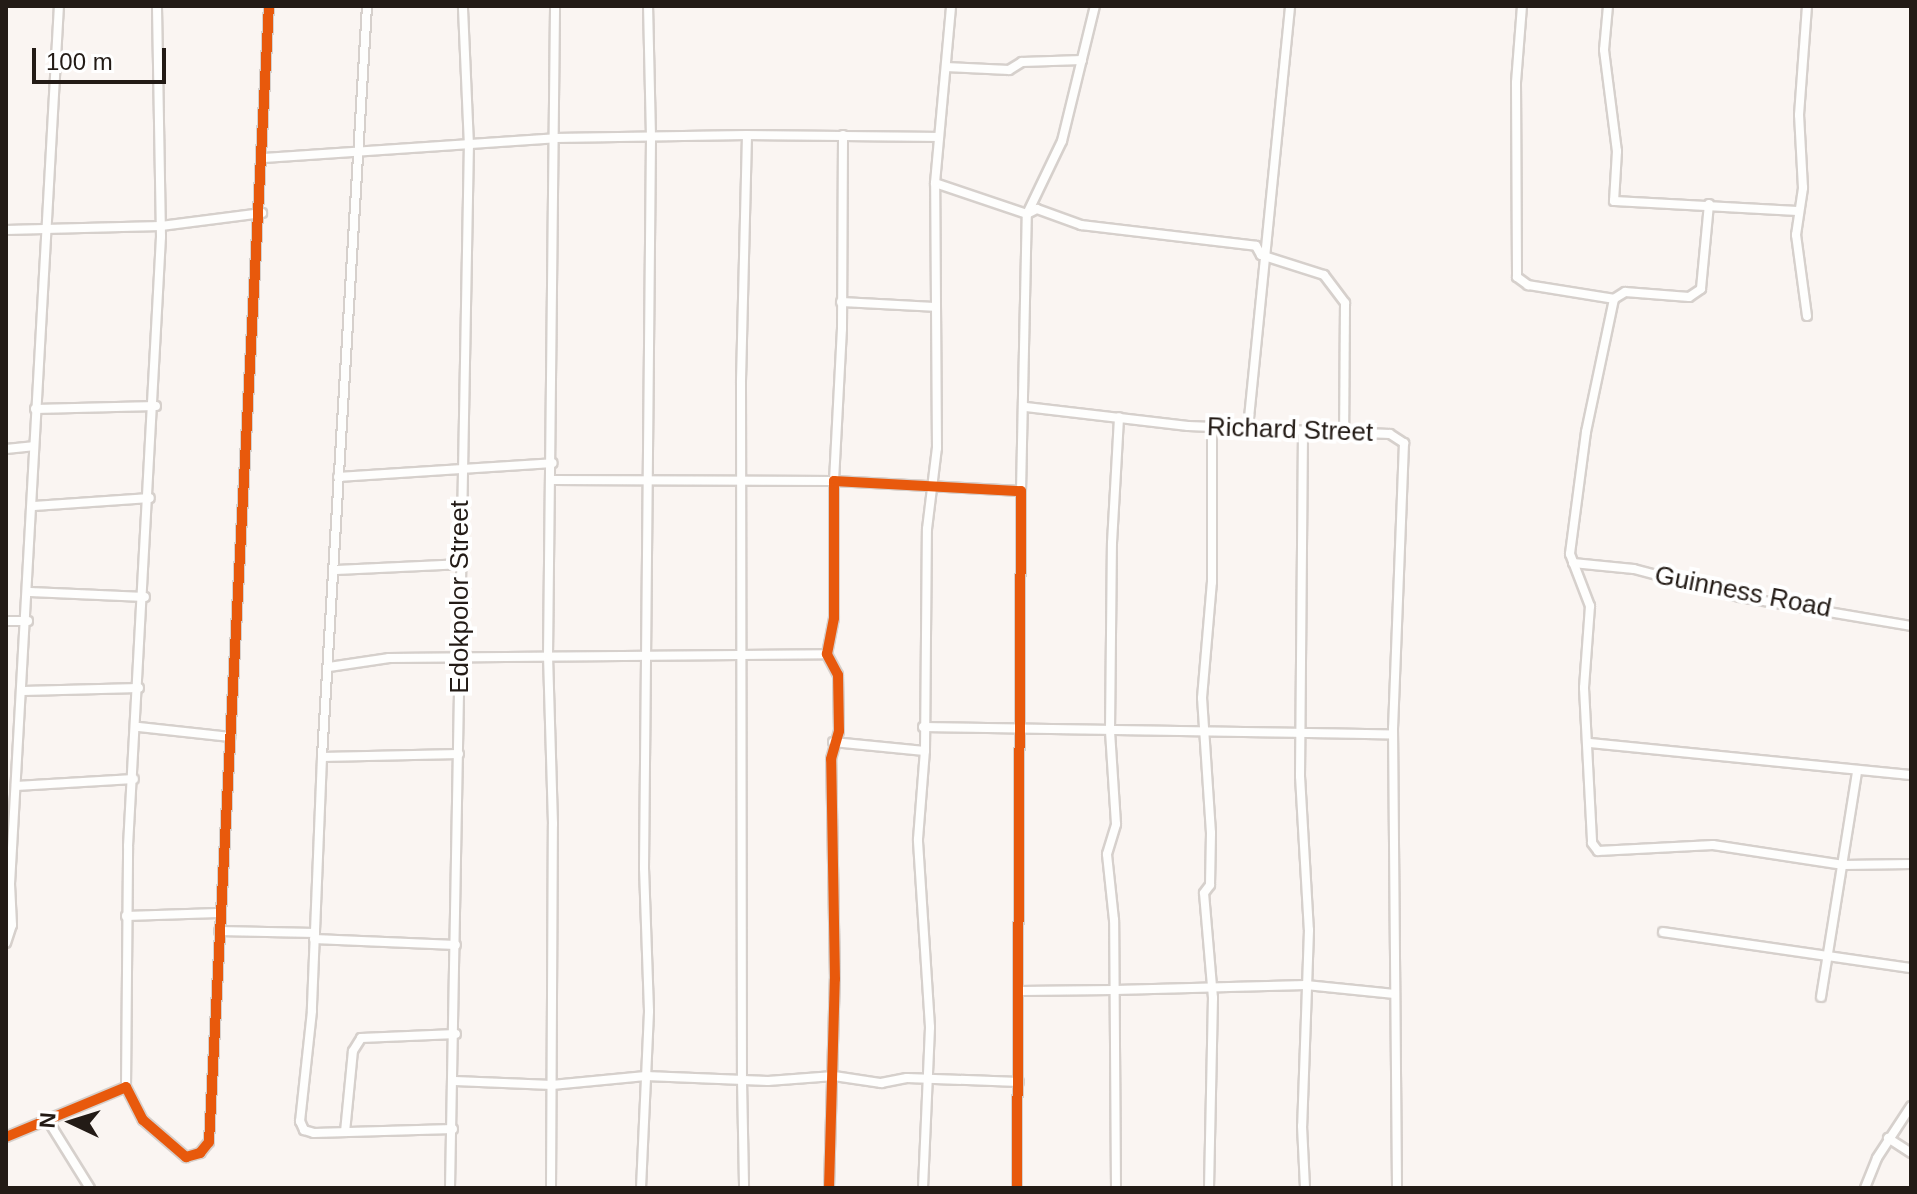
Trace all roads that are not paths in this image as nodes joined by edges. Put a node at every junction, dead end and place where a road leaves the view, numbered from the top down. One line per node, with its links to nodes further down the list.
1 (59, 6): 31 (street)
2 (157, 6): 29 (street)
3 (269, 6): 23 (street)
4 (367, 6): 22 (street)
5 (463, 6): 21 (street, Edokpolor Street)
6 (555, 6): 20 (street)
7 (648, 6): 18 (street)
8 (951, 6): 15 (street)
9 (1095, 6): 14 (street)
10 (1290, 6): 32 (street)
11 (1522, 6): 33 (street)
12 (1608, 6): 25 (street)
13 (1807, 6): 26 (street)
14 (1082, 60): 15 (street); 28 (street)
15 (946, 67): 19 (street)
16 (747, 135): 17 (street); 18 (street); 52 (street)
17 (843, 135): 19 (street); 34 (street)
18 (651, 137): 20 (street); 50 (street)
19 (939, 137): 24 (street)
20 (555, 138): 21 (street); 47 (street)
21 (469, 146): 22 (street); 48 (street, Edokpolor Street)
22 (358, 154): 23 (street); 49 (street)
23 (264, 158): 27 (street)
24 (935, 183): 28 (street); 35 (street)
25 (1709, 204): 26 (street); 33 (street)
26 (1798, 211): 36 (street)
27 (262, 213): 29 (street); 81 (street)
28 (1027, 214): 32 (street); 38 (street)
29 (161, 226): 31 (street); 37 (street)
30 (6, 230): 31 (street)
31 (49, 231): 39 (street)
32 (1261, 255): 42 (street); 44 (street)
33 (1614, 299): 58 (street)
34 (841, 302): 35 (street); 53 (street)
35 (935, 307): 54 (street)
36 (1807, 316)
37 (156, 406): 39 (street); 56 (street)
38 (1026, 407): 40 (street, Richard Street); 55 (street)
39 (35, 409): 45 (street)
40 (1119, 417): 41 (street, Richard Street); 77 (street)
41 (1212, 427): 42 (street, Richard Street); 78 (street)
42 (1248, 428): 43 (street, Richard Street)
43 (1303, 432): 44 (street, Richard Street); 79 (street)
44 (1344, 433): 80 (street, Richard Street)
45 (33, 446): 46 (street); 57 (street)
46 (6, 449)
47 (553, 463): 48 (street); 51 (street)
48 (460, 467): 49 (street); 59 (street, Edokpolor Street)
49 (338, 477): 60 (street)
50 (647, 477): 51 (street); 52 (street); 67 (street)
51 (552, 480): 68 (street)
52 (743, 481): 53 (street); 70 (street)
53 (834, 481): 54 (street); 66 (street)
54 (931, 485): 55 (street); 75 (street)
55 (1021, 491): 76 (street)
56 (150, 498): 57 (street); 62 (street)
57 (34, 506): 61 (street)
58 (1573, 563): 65 (street, Guinness Road); 83 (street)
59 (460, 564): 60 (street); 69 (street, Edokpolor Street)
60 (335, 570): 71 (street)
61 (30, 592): 62 (street); 64 (street)
62 (145, 597): 72 (street)
63 (6, 621): 64 (street)
64 (28, 621): 73 (street)
65 (1911, 626)
66 (827, 654): 70 (street); 82 (street)
67 (645, 655): 68 (street); 70 (street); 109 (street)
68 (548, 656): 69 (street); 115 (street)
69 (460, 658): 71 (street); 85 (street, Edokpolor Street)
70 (741, 658): 111 (street)
71 (329, 667): 86 (street)
72 (139, 688): 73 (street); 74 (street)
73 (23, 691): 90 (street)
74 (139, 727): 81 (street); 89 (street)
75 (923, 727): 76 (street); 84 (street)
76 (1018, 729): 77 (street); 105 (street)
77 (1110, 730): 78 (street); 104 (street)
78 (1207, 731): 79 (street); 103 (street)
79 (1300, 733): 80 (street); 102 (street)
80 (1393, 734): 106 (street, Richard Street)
81 (230, 737): 93 (street)
82 (833, 742): 84 (street); 110 (street)
83 (1589, 743): 87 (street); 92 (street)
84 (925, 751): 112 (street)
85 (459, 754): 86 (street); 99 (street, Edokpolor Street)
86 (322, 757): 97 (street)
87 (1857, 771): 88 (street); 92 (street)
88 (1911, 775)
89 (134, 779): 90 (street); 94 (street)
90 (16, 786): 98 (street)
91 (1911, 864): 92 (street)
92 (1843, 865): 100 (street)
93 (218, 913): 94 (street); 95 (street)
94 (126, 916): 116 (street)
95 (219, 931): 97 (street); 116 (street)
96 (1663, 932): 100 (street)
97 (314, 936): 99 (street); 120 (street)
98 (6, 943)
99 (456, 945): 108 (street, Edokpolor Street)
100 (1828, 958): 101 (street); 107 (street)
101 (1911, 968)
102 (1306, 985): 103 (street); 106 (street); 134 (street)
103 (1211, 988): 104 (street); 133 (street)
104 (1114, 990): 105 (street); 132 (street)
105 (1020, 991): 114 (street)
106 (1395, 994): 135 (street, Richard Street)
107 (1821, 997)
108 (456, 1034): 113 (street, Edokpolor Street); 120 (street)
109 (646, 1076): 111 (street); 115 (street); 127 (street)
110 (834, 1076): 111 (street); 112 (street); 129 (street)
111 (742, 1080): 128 (street)
112 (926, 1080): 114 (street); 130 (street)
113 (455, 1081): 115 (street); 119 (street, Edokpolor Street)
114 (1019, 1082): 131 (street)
115 (552, 1085): 126 (street)
116 (126, 1087): 118 (street)
117 (1911, 1106): 122 (street)
118 (47, 1119): 121 (street); 124 (street)
119 (453, 1129): 120 (street); 125 (street, Edokpolor Street)
120 (345, 1132)
121 (6, 1137)
122 (1888, 1138): 123 (street); 136 (street)
123 (1911, 1153)
124 (90, 1188)
125 (450, 1188)
126 (551, 1188)
127 (641, 1188)
128 (744, 1188)
129 (829, 1188)
130 (923, 1188)
131 (1017, 1188)
132 (1116, 1188)
133 (1209, 1188)
134 (1305, 1188)
135 (1397, 1188)
136 (1865, 1188)

